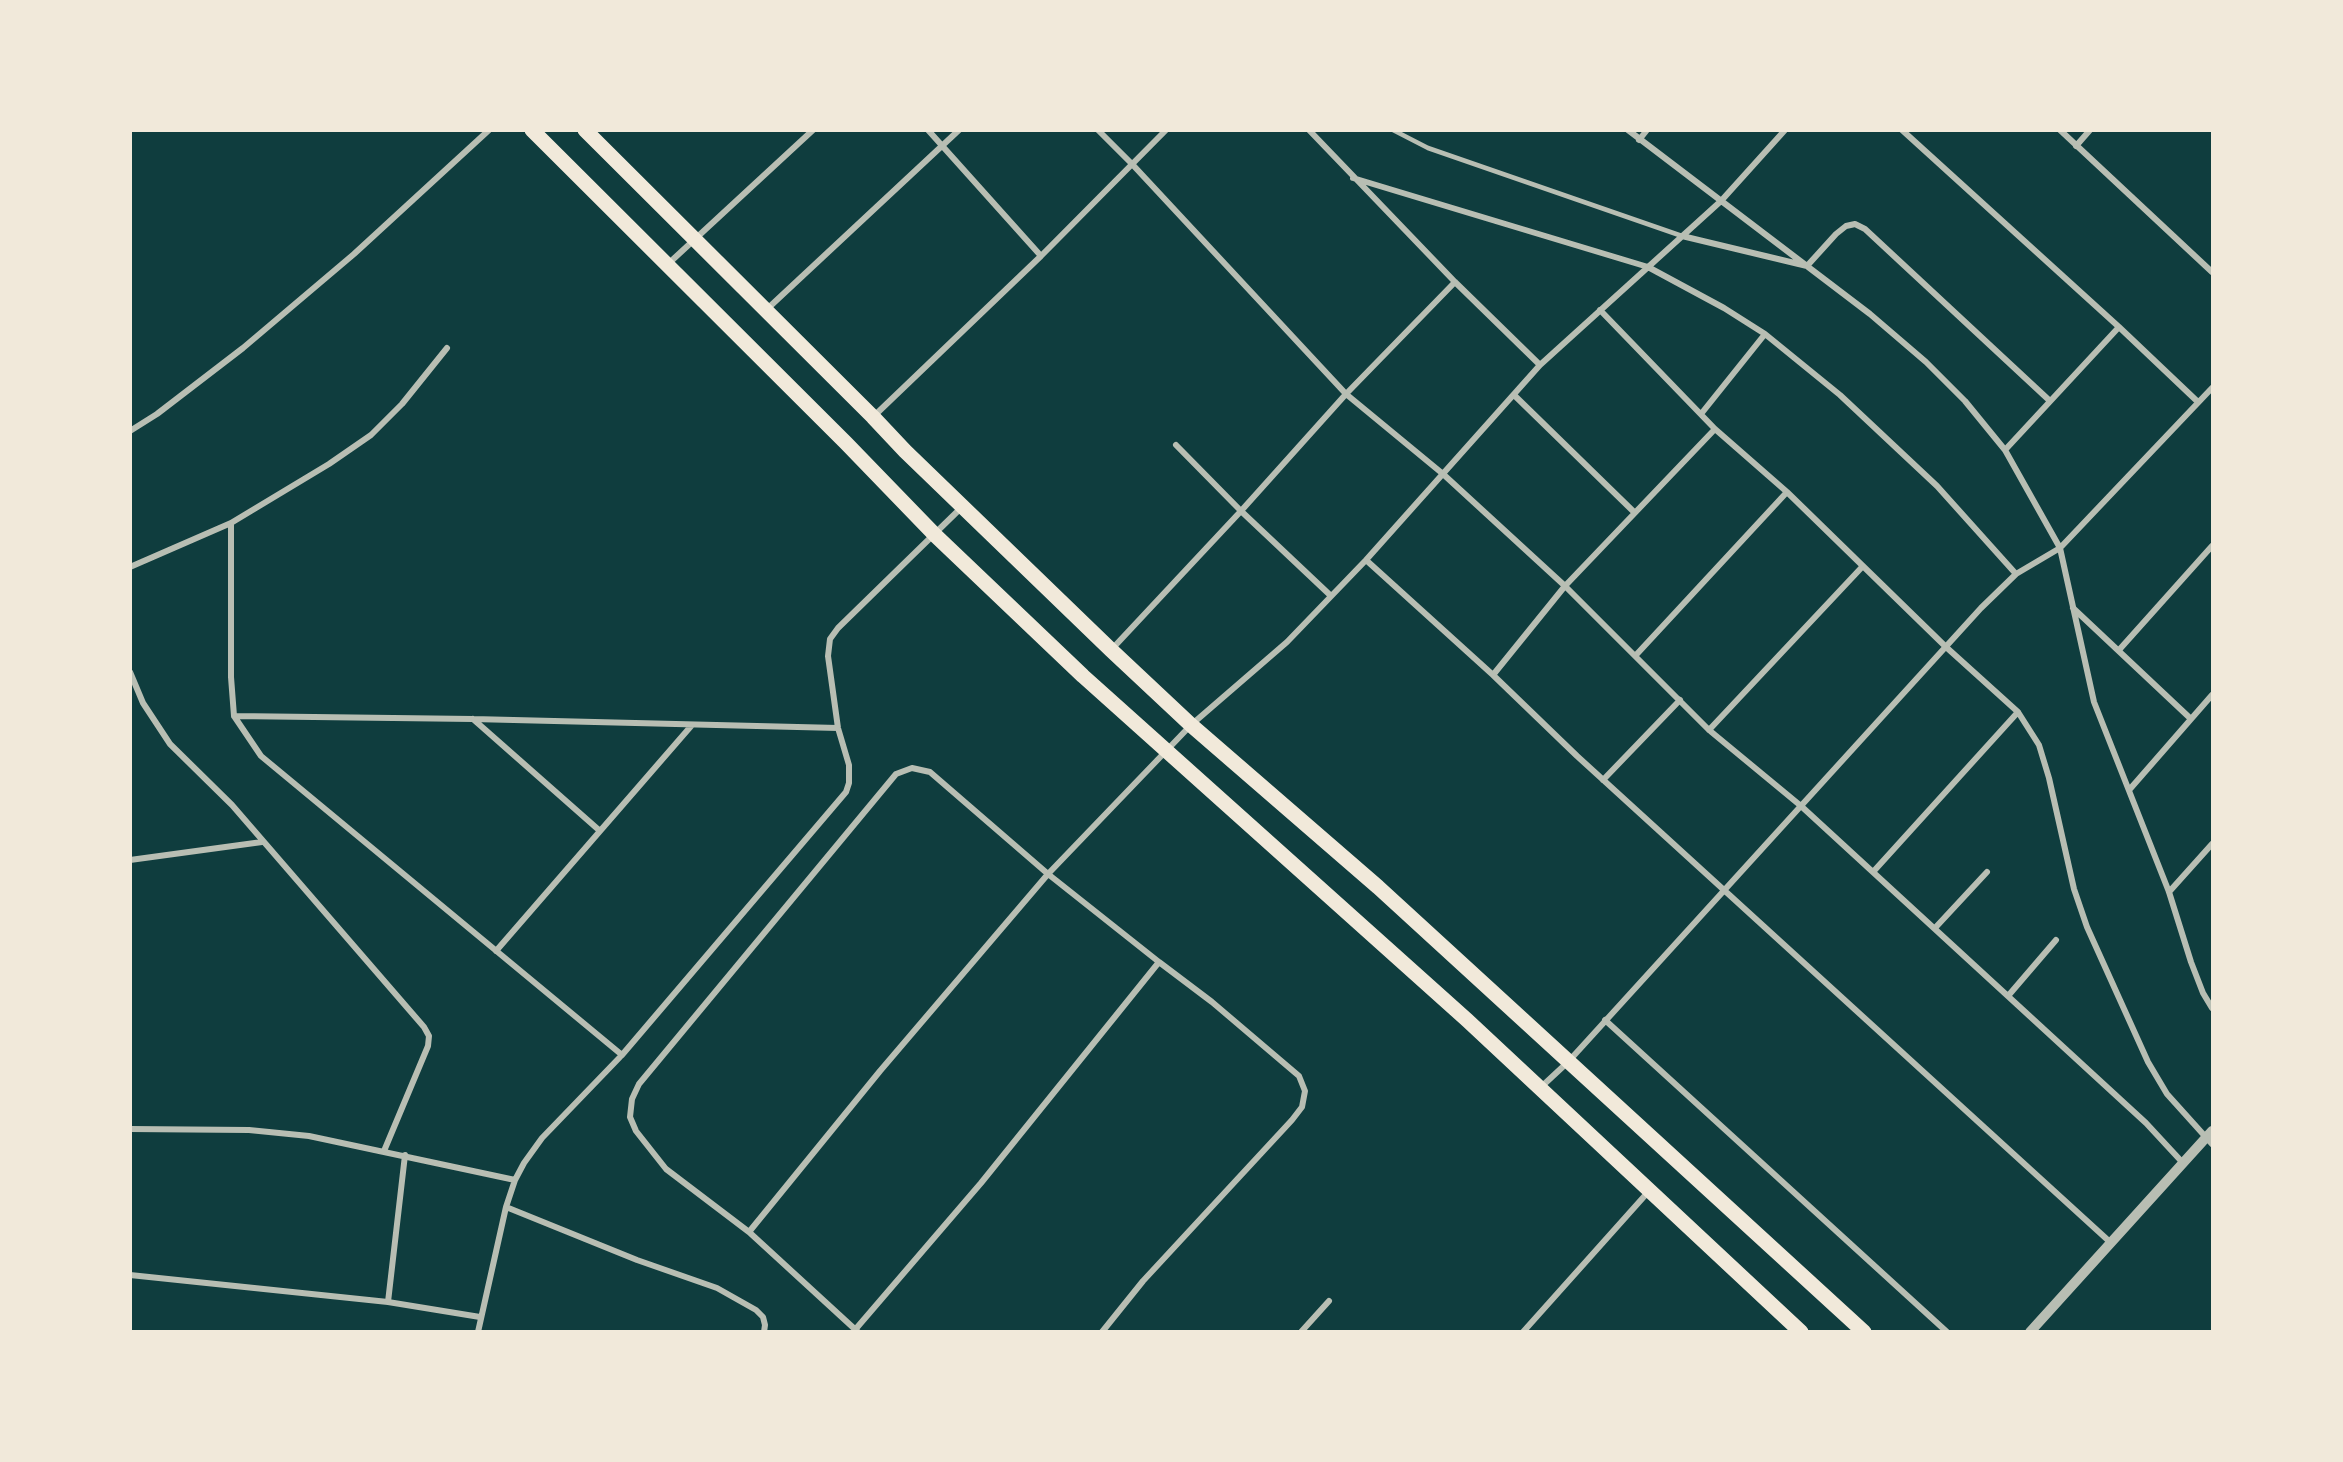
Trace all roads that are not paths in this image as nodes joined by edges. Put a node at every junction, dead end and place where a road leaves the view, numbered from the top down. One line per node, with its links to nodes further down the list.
1 (489, 130): 45 (street)
2 (532, 130): 26 (main road)
3 (585, 130): 24 (main road)
4 (813, 130): 24 (street)
5 (928, 130): 18 (street)
6 (959, 130): 18 (street)
7 (1098, 130): 20 (street)
8 (1166, 130): 20 (street)
9 (1309, 130): 21 (street)
10 (1393, 130): 23 (lane)
11 (1628, 130): 17 (street)
12 (1647, 130): 17 (street)
13 (1785, 130): 22 (street)
14 (1902, 130): 33 (street)
15 (2060, 130): 19 (street)
16 (2090, 130): 19 (street)
17 (1639, 140): 22 (street)
18 (942, 145): 25 (street); 32 (street)
19 (2076, 146): 29 (street)
20 (1132, 164): 25 (street); 38 (street)
21 (1353, 178): 28 (street); 30 (street)
22 (1721, 201): 23 (street); 27 (street)
23 (1682, 236): 27 (street); 28 (street)
24 (694, 241): 26 (street); 32 (main road)
25 (1041, 256): 43 (street)
26 (667, 266): 54 (main road)
27 (1807, 266): 40 (street); 47 (street)
28 (1648, 267): 31 (street); 34 (street)
29 (2211, 268)
30 (1455, 282): 36 (street); 38 (street)
31 (1600, 310): 36 (street); 42 (street)
32 (765, 311): 43 (main road)
33 (2120, 327): 40 (street); 41 (street)
34 (1765, 334): 42 (street); 60 (street)
35 (447, 348): 53 (street)
36 (1540, 365): 39 (street)
37 (2212, 387): 41 (street)
38 (1346, 394): 48 (street); 51 (street)
39 (1514, 395): 48 (street); 52 (street)
40 (2050, 401): 47 (street)
41 (2198, 402): 56 (street)
42 (1701, 414): 44 (street)
43 (873, 417): 50 (main road)
44 (1715, 429): 49 (street); 52 (street)
45 (130, 431)
46 (1176, 445): 51 (street)
47 (2005, 450): 56 (street)
48 (1443, 474): 57 (street); 61 (street)
49 (1787, 492): 58 (street); 67 (street)
50 (962, 507): 54 (street); 65 (main road)
51 (1240, 512): 62 (street); 65 (street)
52 (1634, 512): 61 (street)
53 (231, 523): 59 (street); 73 (street)
54 (935, 535): 78 (street); 80 (main road)
55 (2212, 546): 66 (street)
56 (2060, 548): 60 (street); 63 (street)
57 (1366, 560): 62 (street); 69 (street)
58 (1863, 566): 64 (street); 79 (street)
59 (130, 567)
60 (2016, 574): 64 (street)
61 (1565, 586): 67 (street); 69 (street)
62 (1330, 595): 77 (street)
63 (2073, 608): 66 (street); 82 (street)
64 (1946, 647): 72 (street); 83 (street)
65 (1112, 650): 77 (main road)
66 (2119, 650): 75 (street)
67 (1636, 655): 71 (street)
68 (130, 672): 85 (street)
69 (1492, 675): 81 (street)
70 (2212, 695): 75 (street)
71 (1680, 700): 79 (street); 81 (street)
72 (2018, 712): 88 (street); 104 (street)
73 (234, 716): 74 (street); 95 (street)
74 (473, 719): 76 (street); 84 (street)
75 (2191, 719): 82 (street)
76 (692, 725): 78 (street); 84 (street)
77 (1191, 725): 80 (street); 101 (main road)
78 (838, 728): 100 (street)
79 (1709, 730): 83 (street)
80 (1165, 752): 90 (street); 102 (main road)
81 (1603, 780): 91 (street)
82 (2130, 789): 92 (street)
83 (1801, 806): 88 (street); 91 (street)
84 (600, 831): 95 (street)
85 (262, 842): 87 (street); 105 (street)
86 (2212, 844): 92 (street)
87 (130, 860)
88 (1873, 872): 93 (street)
89 (1987, 872): 93 (street)
90 (1048, 874): 96 (street); 111 (street); 111 (street)
91 (1724, 889): 99 (street); 112 (street)
92 (2169, 892): 98 (street)
93 (1935, 928): 97 (street)
94 (2056, 940): 97 (street)
95 (496, 951): 100 (street)
96 (1158, 962): 117 (street); 120 (street)
97 (2008, 996): 107 (street)
98 (2212, 1008)
99 (1605, 1020): 101 (street); 125 (street)
100 (622, 1055): 108 (street)
101 (1568, 1062): 102 (street); 124 (main road)
102 (1540, 1088): 109 (main road)
103 (130, 1130): 105 (street)
104 (2211, 1138): 107 (street)
105 (384, 1151): 106 (street)
106 (405, 1155): 108 (street); 115 (street)
107 (2183, 1163): 112 (street)
108 (515, 1180): 110 (street)
109 (1650, 1190): 122 (street); 123 (main road)
110 (506, 1207): 116 (street); 119 (street)
111 (749, 1232): 117 (street)
112 (2110, 1242): 126 (street)
113 (130, 1275): 115 (street)
114 (1329, 1301): 121 (street)
115 (388, 1302): 116 (street)
116 (480, 1317): 118 (street)
117 (856, 1331)
118 (478, 1332)
119 (764, 1332)
120 (1102, 1332)
121 (1301, 1332)
122 (1523, 1332)
123 (1801, 1332)
124 (1864, 1332)
125 (1947, 1332)
126 (2030, 1332)

